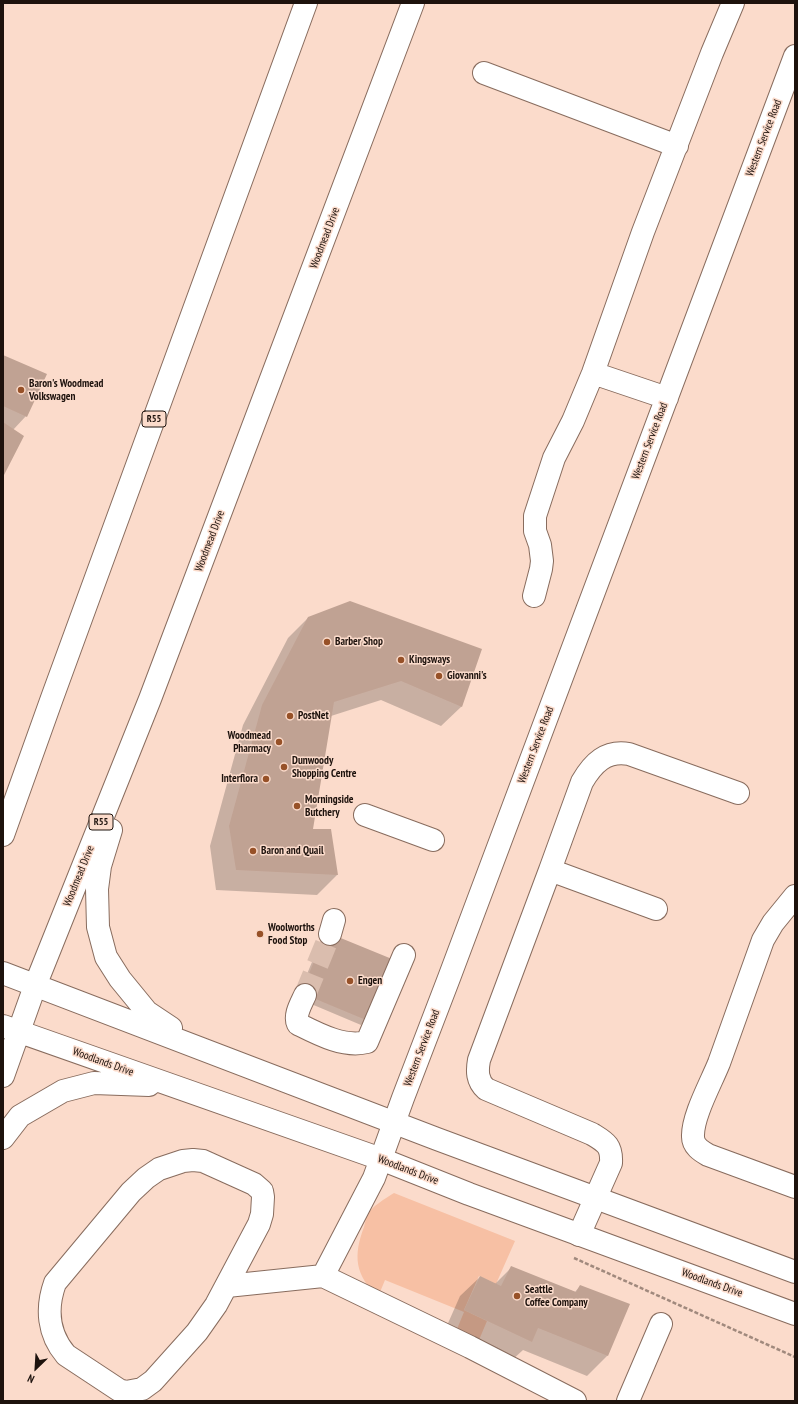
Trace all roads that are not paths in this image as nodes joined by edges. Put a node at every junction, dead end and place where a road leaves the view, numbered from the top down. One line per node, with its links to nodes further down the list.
1 (306, 3): 10 (main road, R55)
2 (413, 3): 11 (main road, Woodmead Drive / R55)
3 (733, 3): 6 (main road)
4 (795, 56): 8 (main road, Western Service Road)
5 (484, 73): 6 (main road)
6 (677, 146): 7 (main road)
7 (593, 373): 8 (main road); 9 (main road)
8 (667, 398): 28 (main road, Western Service Road)
9 (534, 596)
10 (52, 698): 12 (main road); 15 (main road, R55)
11 (150, 699): 22 (main road, Woodmead Drive / R55); 25 (main road)
12 (3, 789)
13 (738, 793): 17 (main road)
14 (365, 816): 16 (main road)
15 (3, 835)
16 (433, 840)
17 (550, 870): 19 (main road); 32 (main road)
18 (795, 896): 31 (main road)
19 (656, 909)
20 (404, 955): 23 (main road)
21 (3, 974): 22 (main road)
22 (35, 986): 24 (main road, Woodmead Drive / R55); 25 (main road)
23 (305, 995)
24 (11, 1029): 26 (main road, Woodmead Drive / R55); 27 (main road, Woodlands Drive)
25 (207, 1051): 28 (main road)
26 (3, 1076)
27 (178, 1088): 29 (main road); 30 (main road, Woodlands Drive)
28 (394, 1122): 30 (main road, Western Service Road); 32 (main road)
29 (3, 1138)
30 (380, 1159): 33 (main road, Woodlands Drive); 35 (main road, Western Service Road)
31 (795, 1187)
32 (594, 1198): 33 (main road); 34 (main road)
33 (579, 1234): 37 (main road, Woodlands Drive)
34 (795, 1272)
35 (323, 1276): 36 (main road); 39 (main road)
36 (227, 1286): 36 (main road)
37 (795, 1314)
38 (661, 1324): 40 (main road)
39 (574, 1401)
40 (628, 1401)

